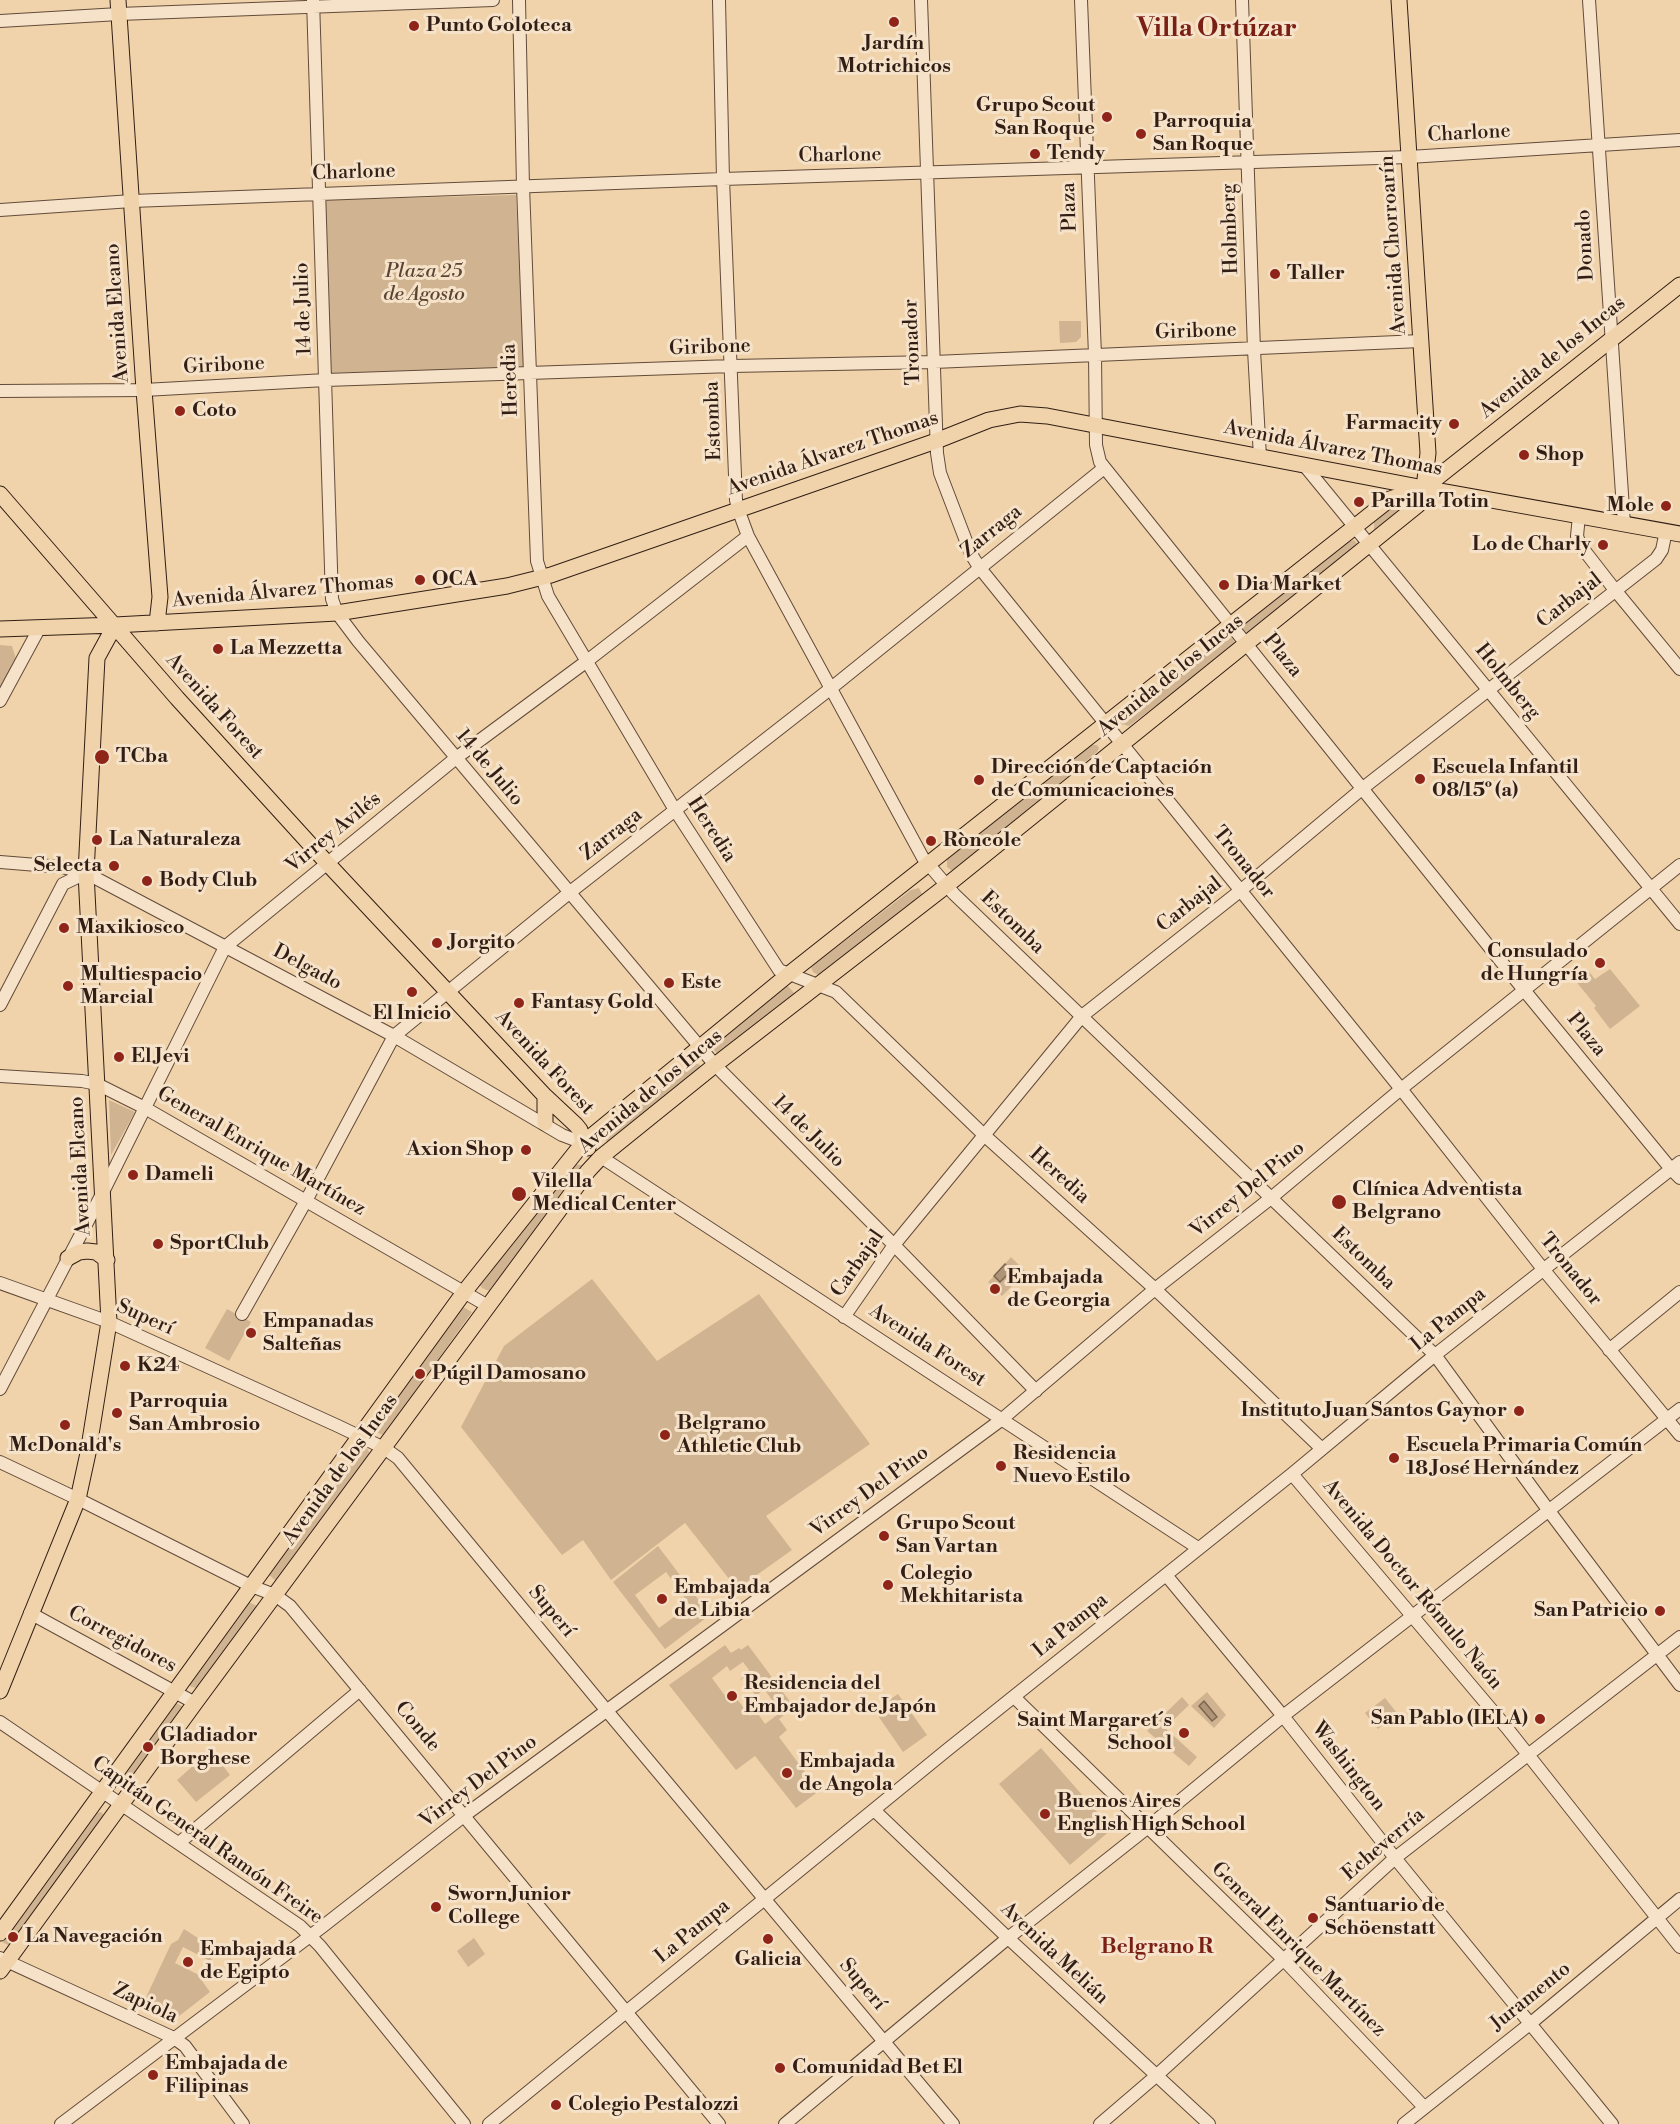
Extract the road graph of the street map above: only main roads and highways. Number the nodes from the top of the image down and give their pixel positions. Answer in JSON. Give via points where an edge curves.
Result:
{"nodes":[{"id":1,"x":1399,"y":0,"type":"edge"},
{"id":2,"x":119,"y":7,"type":"edge"},
{"id":3,"x":1680,"y":285,"type":"edge"},
{"id":4,"x":1424,"y":488,"type":"junction"},
{"id":5,"x":0,"y":494,"type":"edge"},
{"id":6,"x":1673,"y":533,"type":"edge"},
{"id":7,"x":157,"y":623,"type":"junction"},
{"id":8,"x":114,"y":626,"type":"junction"},
{"id":9,"x":0,"y":629,"type":"edge"},
{"id":10,"x":545,"y":1096,"type":"junction"},
{"id":11,"x":544,"y":1123,"type":"road end"},
{"id":12,"x":583,"y":1143,"type":"junction"},
{"id":13,"x":602,"y":1157,"type":"junction"},
{"id":14,"x":68,"y":1258,"type":"road end"},
{"id":15,"x":107,"y":1260,"type":"junction"},
{"id":16,"x":0,"y":1691,"type":"edge"},
{"id":17,"x":0,"y":1933,"type":"edge"},
{"id":18,"x":2,"y":1963,"type":"edge"}],
"edges":[{"from":1,"to":4,"type":"main road","name":"Avenida Chorroarín","via":[[1428,453]]},
{"from":2,"to":7,"type":"main road","name":"Avenida Elcano","via":[[160,597]]},
{"from":3,"to":4,"type":"main road","name":"Avenida de los Incas"},
{"from":4,"to":6,"type":"main road","name":"Avenida Álvarez Thomas"},
{"from":4,"to":7,"type":"main road","name":"Avenida Álvarez Thomas","via":[[1020,414],[989,420],[541,578],[337,613]]},
{"from":4,"to":12,"type":"main road","name":"Avenida de los Incas","via":[[1390,499],[789,974]]},
{"from":4,"to":13,"type":"main road","name":"Avenida de los Incas","via":[[1418,505],[1370,545]]},
{"from":5,"to":8,"type":"main road","name":"Avenida Forest"},
{"from":7,"to":8,"type":"main road","name":"Avenida Álvarez Thomas"},
{"from":8,"to":9,"type":"main road","name":"Avenida Álvarez Thomas"},
{"from":8,"to":10,"type":"main road","name":"Avenida Forest","via":[[328,864]]},
{"from":8,"to":15,"type":"main road","name":"Avenida Elcano","via":[[97,658],[86,873]]},
{"from":10,"to":11,"type":"main road"},
{"from":10,"to":12,"type":"main road","name":"Avenida Forest","via":[[576,1125]]},
{"from":12,"to":13,"type":"main road","name":"Avenida Forest"},
{"from":12,"to":17,"type":"main road","name":"Avenida de los Incas","via":[[465,1291]]},
{"from":13,"to":18,"type":"main road","name":"Avenida de los Incas"},
{"from":14,"to":15,"type":"main road","via":[[87,1251]]},
{"from":15,"to":16,"type":"main road","name":"Avenida Elcano","via":[[109,1322],[78,1499]]}]}
